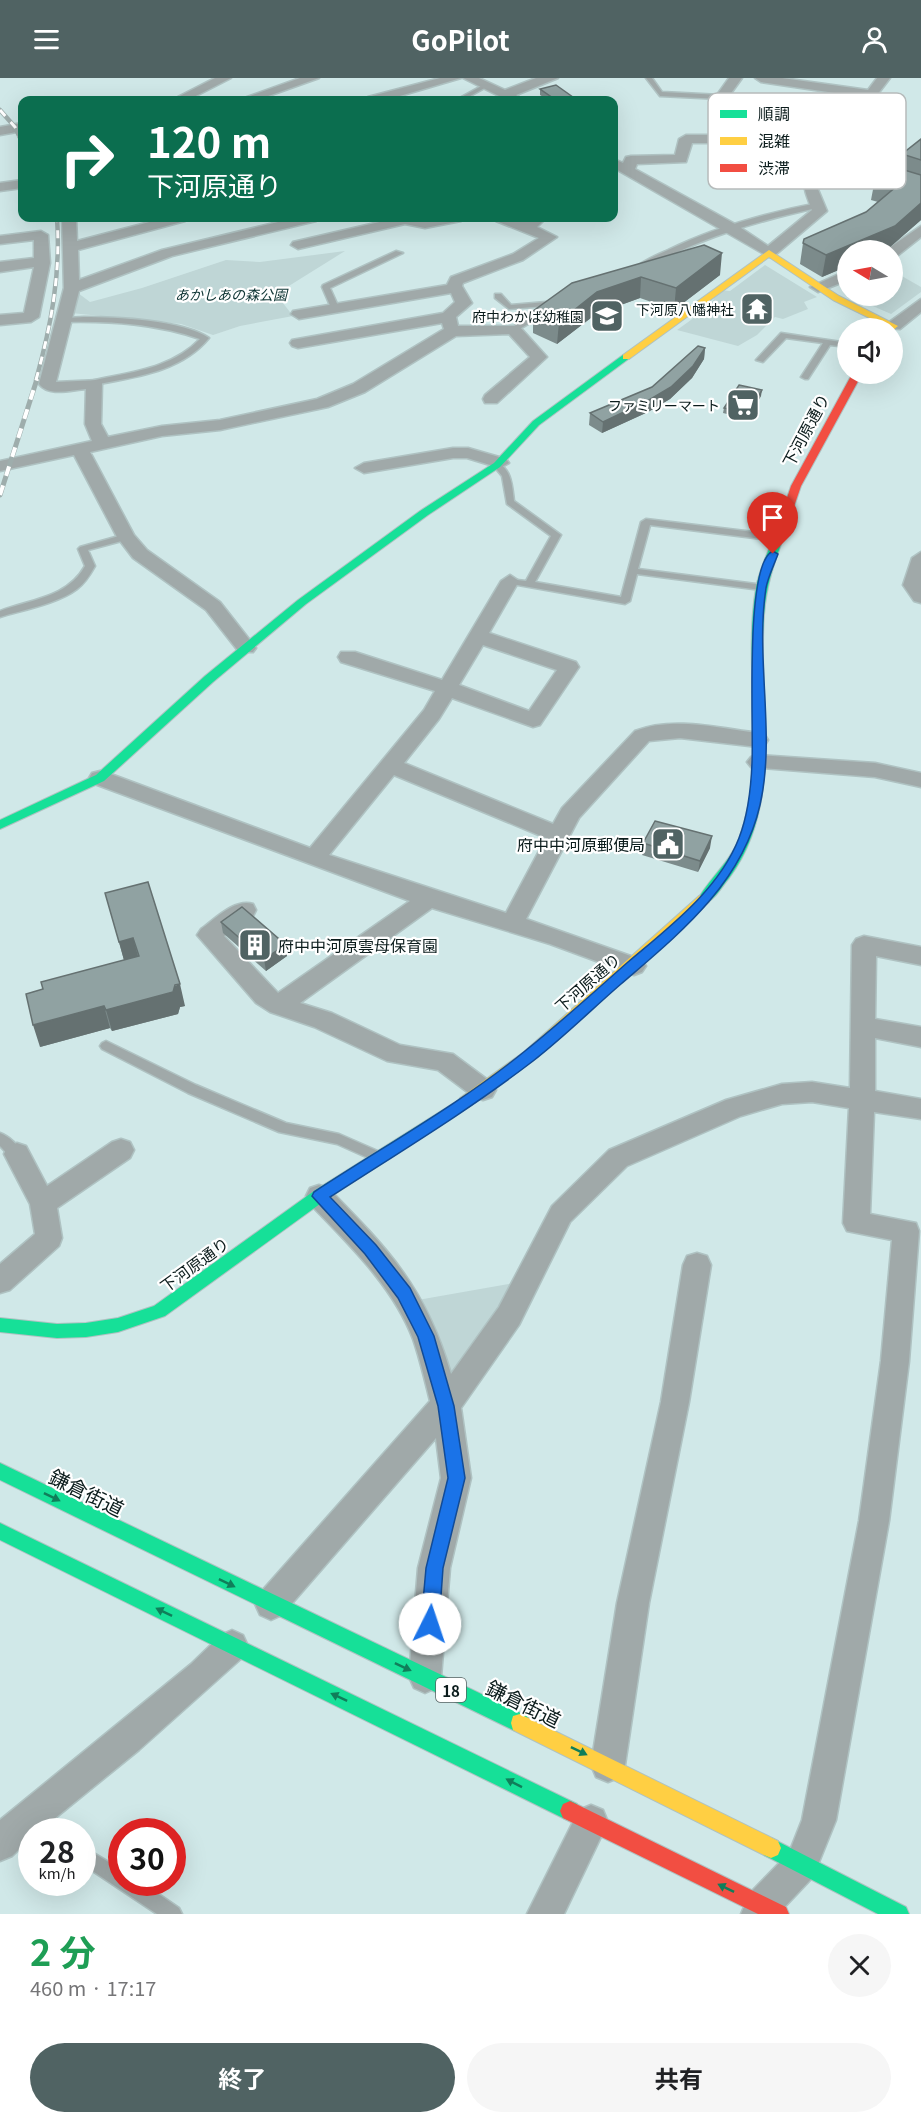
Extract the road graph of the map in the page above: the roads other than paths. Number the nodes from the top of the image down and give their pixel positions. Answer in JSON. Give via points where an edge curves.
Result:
{"nodes":[{"id":1,"x":225,"y":78,"type":"edge"},
{"id":2,"x":286,"y":78,"type":"edge"},
{"id":3,"x":455,"y":78,"type":"edge"},
{"id":4,"x":469,"y":78,"type":"edge"},
{"id":5,"x":552,"y":78,"type":"edge"},
{"id":6,"x":650,"y":78,"type":"edge"},
{"id":7,"x":736,"y":78,"type":"edge"},
{"id":8,"x":761,"y":78,"type":"edge"},
{"id":9,"x":884,"y":78,"type":"edge"},
{"id":10,"x":307,"y":80,"type":"edge"},
{"id":11,"x":487,"y":85,"type":"junction"},
{"id":12,"x":724,"y":93,"type":"edge"},
{"id":13,"x":861,"y":93,"type":"edge"},
{"id":14,"x":872,"y":93,"type":"edge"},
{"id":15,"x":187,"y":96,"type":"edge"},
{"id":16,"x":263,"y":96,"type":"edge"},
{"id":17,"x":388,"y":96,"type":"edge"},
{"id":18,"x":466,"y":96,"type":"edge"},
{"id":19,"x":509,"y":96,"type":"edge"},
{"id":20,"x":512,"y":96,"type":"edge"},
{"id":21,"x":708,"y":96,"type":"edge"},
{"id":22,"x":18,"y":128,"type":"edge"},
{"id":23,"x":0,"y":131,"type":"edge"},
{"id":24,"x":708,"y":139,"type":"edge"},
{"id":25,"x":618,"y":165,"type":"edge"},
{"id":26,"x":628,"y":171,"type":"junction"},
{"id":27,"x":18,"y":185,"type":"edge"},
{"id":28,"x":0,"y":187,"type":"edge"},
{"id":29,"x":811,"y":189,"type":"edge"},
{"id":30,"x":818,"y":205,"type":"junction"},
{"id":31,"x":69,"y":222,"type":"edge"},
{"id":32,"x":153,"y":222,"type":"edge"},
{"id":33,"x":295,"y":222,"type":"edge"},
{"id":34,"x":396,"y":222,"type":"edge"},
{"id":35,"x":415,"y":222,"type":"edge"},
{"id":36,"x":435,"y":222,"type":"edge"},
{"id":37,"x":532,"y":223,"type":"edge"},
{"id":38,"x":730,"y":227,"type":"junction"},
{"id":39,"x":921,"y":230,"type":"edge"},
{"id":40,"x":0,"y":240,"type":"edge"},
{"id":41,"x":903,"y":244,"type":"edge"},
{"id":42,"x":298,"y":245,"type":"dead end"},
{"id":43,"x":70,"y":248,"type":"junction"},
{"id":44,"x":399,"y":253,"type":"dead end"},
{"id":45,"x":769,"y":253,"type":"junction"},
{"id":46,"x":42,"y":261,"type":"junction"},
{"id":47,"x":0,"y":267,"type":"edge"},
{"id":48,"x":633,"y":271,"type":"edge"},
{"id":49,"x":837,"y":279,"type":"edge"},
{"id":50,"x":818,"y":287,"type":"junction"},
{"id":51,"x":72,"y":288,"type":"junction"},
{"id":52,"x":455,"y":288,"type":"junction"},
{"id":53,"x":498,"y":296,"type":"dead end"},
{"id":54,"x":361,"y":303,"type":"junction"},
{"id":55,"x":921,"y":304,"type":"edge"},
{"id":56,"x":335,"y":308,"type":"junction"},
{"id":57,"x":298,"y":314,"type":"dead end"},
{"id":58,"x":874,"y":318,"type":"edge"},
{"id":59,"x":903,"y":319,"type":"edge"},
{"id":60,"x":0,"y":320,"type":"edge"},
{"id":61,"x":66,"y":320,"type":"junction"},
{"id":62,"x":450,"y":324,"type":"junction"},
{"id":63,"x":513,"y":329,"type":"junction"},
{"id":64,"x":377,"y":330,"type":"junction"},
{"id":65,"x":828,"y":342,"type":"junction"},
{"id":66,"x":298,"y":343,"type":"dead end"},
{"id":67,"x":837,"y":343,"type":"edge"},
{"id":68,"x":760,"y":360,"type":"dead end"},
{"id":69,"x":805,"y":377,"type":"dead end"},
{"id":70,"x":94,"y":383,"type":"junction"},
{"id":71,"x":852,"y":384,"type":"edge"},
{"id":72,"x":514,"y":405,"type":"dead end"},
{"id":73,"x":103,"y":445,"type":"junction"},
{"id":74,"x":80,"y":450,"type":"junction"},
{"id":75,"x":498,"y":464,"type":"junction"},
{"id":76,"x":0,"y":466,"type":"edge"},
{"id":77,"x":376,"y":470,"type":"dead end"},
{"id":78,"x":126,"y":537,"type":"junction"},
{"id":79,"x":779,"y":538,"type":"junction"},
{"id":80,"x":921,"y":558,"type":"edge"},
{"id":81,"x":633,"y":571,"type":"junction"},
{"id":82,"x":520,"y":583,"type":"junction"},
{"id":83,"x":761,"y":587,"type":"junction"},
{"id":84,"x":921,"y":597,"type":"edge"},
{"id":85,"x":0,"y":614,"type":"edge"},
{"id":86,"x":477,"y":636,"type":"junction"},
{"id":87,"x":246,"y":648,"type":"junction"},
{"id":88,"x":348,"y":657,"type":"dead end"},
{"id":89,"x":446,"y":688,"type":"junction"},
{"id":90,"x":758,"y":751,"type":"junction"},
{"id":91,"x":390,"y":765,"type":"junction"},
{"id":92,"x":100,"y":778,"type":"junction"},
{"id":93,"x":921,"y":780,"type":"edge"},
{"id":94,"x":0,"y":825,"type":"edge"},
{"id":95,"x":557,"y":834,"type":"junction"},
{"id":96,"x":315,"y":857,"type":"junction"},
{"id":97,"x":429,"y":898,"type":"junction"},
{"id":98,"x":245,"y":910,"type":"edge"},
{"id":99,"x":512,"y":923,"type":"junction"},
{"id":100,"x":921,"y":956,"type":"edge"},
{"id":101,"x":634,"y":966,"type":"junction"},
{"id":102,"x":279,"y":1005,"type":"junction"},
{"id":103,"x":863,"y":1026,"type":"junction"},
{"id":104,"x":921,"y":1037,"type":"edge"},
{"id":105,"x":106,"y":1046,"type":"dead end"},
{"id":106,"x":483,"y":1090,"type":"junction"},
{"id":107,"x":862,"y":1098,"type":"junction"},
{"id":108,"x":921,"y":1109,"type":"edge"},
{"id":109,"x":9,"y":1146,"type":"edge"},
{"id":110,"x":121,"y":1150,"type":"dead end"},
{"id":111,"x":378,"y":1158,"type":"junction"},
{"id":112,"x":319,"y":1196,"type":"junction"},
{"id":113,"x":43,"y":1203,"type":"junction"},
{"id":114,"x":914,"y":1232,"type":"edge"},
{"id":115,"x":697,"y":1265,"type":"dead end"},
{"id":116,"x":0,"y":1281,"type":"edge"},
{"id":117,"x":0,"y":1324,"type":"edge"},
{"id":118,"x":446,"y":1406,"type":"junction"},
{"id":119,"x":0,"y":1471,"type":"edge"},
{"id":120,"x":0,"y":1531,"type":"edge"},
{"id":121,"x":271,"y":1604,"type":"junction"},
{"id":122,"x":232,"y":1646,"type":"junction"},
{"id":123,"x":425,"y":1677,"type":"junction"},
{"id":124,"x":608,"y":1765,"type":"junction"},
{"id":125,"x":44,"y":1818,"type":"edge"},
{"id":126,"x":591,"y":1822,"type":"junction"},
{"id":127,"x":18,"y":1835,"type":"edge"},
{"id":128,"x":0,"y":1844,"type":"edge"},
{"id":129,"x":801,"y":1865,"type":"junction"},
{"id":130,"x":146,"y":1896,"type":"edge"},
{"id":131,"x":767,"y":1911,"type":"edge"},
{"id":132,"x":892,"y":1913,"type":"edge"},
{"id":133,"x":173,"y":1914,"type":"edge"},
{"id":134,"x":544,"y":1914,"type":"edge"}],
"edges":[{"from":1,"to":15,"type":"street"},
{"from":2,"to":10,"type":"street"},
{"from":3,"to":17,"type":"street"},
{"from":4,"to":11,"type":"street"},
{"from":5,"to":20,"type":"street","via":[[531,82]]},
{"from":6,"to":21,"type":"lane","via":[[660,94]]},
{"from":7,"to":12,"type":"street"},
{"from":8,"to":13,"type":"street"},
{"from":9,"to":14,"type":"street"},
{"from":10,"to":16,"type":"street"},
{"from":11,"to":18,"type":"lane"},
{"from":11,"to":19,"type":"street"},
{"from":22,"to":23,"type":"street"},
{"from":24,"to":26,"type":"street","via":[[686,139],[681,159],[632,160]]},
{"from":25,"to":26,"type":"street"},
{"from":26,"to":38,"type":"street"},
{"from":27,"to":28,"type":"street"},
{"from":29,"to":30,"type":"street"},
{"from":30,"to":38,"type":"lane"},
{"from":30,"to":45,"type":"street","via":[[818,215]]},
{"from":31,"to":43,"type":"street"},
{"from":32,"to":43,"type":"street"},
{"from":33,"to":51,"type":"street","via":[[167,253]]},
{"from":34,"to":42,"type":"street"},
{"from":35,"to":36,"type":"street"},
{"from":37,"to":52,"type":"street","via":[[549,237],[518,257],[456,280]]},
{"from":38,"to":45,"type":"street"},
{"from":38,"to":48,"type":"lane","via":[[707,234]]},
{"from":39,"to":41,"type":"street"},
{"from":40,"to":46,"type":"street","via":[[41,235]]},
{"from":43,"to":51,"type":"street"},
{"from":44,"to":56,"type":"lane","via":[[326,287]]},
{"from":45,"to":50,"type":"street"},
{"from":45,"to":75,"type":"street","via":[[536,423]]},
{"from":46,"to":47,"type":"street"},
{"from":46,"to":60,"type":"street","via":[[32,316]]},
{"from":49,"to":50,"type":"street"},
{"from":50,"to":58,"type":"street"},
{"from":51,"to":61,"type":"street"},
{"from":52,"to":54,"type":"street"},
{"from":52,"to":62,"type":"street","via":[[464,303],[454,309]]},
{"from":53,"to":63,"type":"lane","via":[[509,307],[566,301]]},
{"from":54,"to":56,"type":"street"},
{"from":54,"to":64,"type":"street"},
{"from":55,"to":59,"type":"street"},
{"from":56,"to":57,"type":"street"},
{"from":61,"to":70,"type":"street","via":[[47,384],[50,387]]},
{"from":61,"to":70,"type":"lane","via":[[174,326],[205,338],[196,350],[174,364]]},
{"from":62,"to":63,"type":"street"},
{"from":62,"to":64,"type":"street"},
{"from":62,"to":73,"type":"street","via":[[359,388],[322,403]]},
{"from":63,"to":72,"type":"street","via":[[539,357],[486,398]]},
{"from":64,"to":66,"type":"street"},
{"from":65,"to":67,"type":"lane"},
{"from":65,"to":68,"type":"lane","via":[[784,335]]},
{"from":65,"to":69,"type":"lane"},
{"from":70,"to":73,"type":"street","via":[[93,424]]},
{"from":71,"to":79,"type":"street","name":"下河原通り","via":[[796,486]]},
{"from":73,"to":74,"type":"street"},
{"from":74,"to":76,"type":"street"},
{"from":74,"to":78,"type":"street"},
{"from":75,"to":77,"type":"street","via":[[468,453],[453,453]]},
{"from":75,"to":82,"type":"lane","via":[[506,475],[510,502],[556,535]]},
{"from":75,"to":87,"type":"street","via":[[302,602]]},
{"from":78,"to":85,"type":"lane","via":[[83,549],[90,566],[74,589]]},
{"from":78,"to":87,"type":"street","via":[[140,554],[213,606]]},
{"from":79,"to":81,"type":"lane","via":[[646,522]]},
{"from":79,"to":83,"type":"street","name":"下河原通り"},
{"from":80,"to":84,"type":"street","via":[[912,585]]},
{"from":81,"to":82,"type":"lane","via":[[625,601]]},
{"from":81,"to":83,"type":"lane"},
{"from":82,"to":86,"type":"street"},
{"from":83,"to":90,"type":"street","name":"下河原通り"},
{"from":86,"to":89,"type":"street"},
{"from":86,"to":89,"type":"street","via":[[569,667],[533,720]]},
{"from":87,"to":92,"type":"street"},
{"from":88,"to":89,"type":"street"},
{"from":89,"to":91,"type":"street","via":[[432,714]]},
{"from":90,"to":93,"type":"street"},
{"from":90,"to":95,"type":"street","via":[[669,731],[647,732],[582,798]]},
{"from":90,"to":101,"type":"street","name":"下河原通り","via":[[754,803],[745,839],[728,870],[699,905]]},
{"from":91,"to":95,"type":"street"},
{"from":91,"to":96,"type":"street"},
{"from":92,"to":94,"type":"street"},
{"from":92,"to":96,"type":"street"},
{"from":95,"to":99,"type":"street"},
{"from":96,"to":97,"type":"street"},
{"from":97,"to":99,"type":"street"},
{"from":97,"to":102,"type":"street"},
{"from":98,"to":102,"type":"street","via":[[209,935],[264,996]]},
{"from":99,"to":101,"type":"street"},
{"from":100,"to":103,"type":"street","via":[[864,945]]},
{"from":101,"to":106,"type":"street","name":"下河原通り"},
{"from":102,"to":106,"type":"street","via":[[323,1020],[396,1054],[444,1061]]},
{"from":103,"to":104,"type":"street"},
{"from":103,"to":107,"type":"street"},
{"from":105,"to":111,"type":"lane","via":[[192,1089],[284,1128],[339,1139]]},
{"from":106,"to":111,"type":"street","name":"下河原通り"},
{"from":107,"to":108,"type":"street"},
{"from":107,"to":114,"type":"street","via":[[856,1223]]},
{"from":107,"to":118,"type":"street","via":[[812,1092],[782,1094],[735,1107],[618,1158],[561,1214],[509,1316]]},
{"from":109,"to":113,"type":"street"},
{"from":110,"to":113,"type":"street"},
{"from":111,"to":112,"type":"street","name":"下河原通り"},
{"from":112,"to":117,"type":"street","name":"下河原通り","via":[[159,1311],[138,1320],[86,1330]]},
{"from":112,"to":118,"type":"street","via":[[370,1249],[404,1293],[426,1336]]},
{"from":113,"to":116,"type":"street","via":[[49,1238]]},
{"from":114,"to":129,"type":"street","via":[[874,1521],[819,1820]]},
{"from":115,"to":124,"type":"street","via":[[675,1402],[633,1603]]},
{"from":118,"to":121,"type":"street"},
{"from":118,"to":123,"type":"street","via":[[456,1478],[435,1568]]},
{"from":119,"to":121,"type":"street","name":"鎌倉街道","number":"18","one_way":true},
{"from":122,"to":120,"type":"street","one_way":true},
{"from":121,"to":123,"type":"street","name":"鎌倉街道","number":"18","one_way":true},
{"from":122,"to":125,"type":"street","via":[[127,1738]]},
{"from":126,"to":122,"type":"street","one_way":true},
{"from":123,"to":124,"type":"street","name":"鎌倉街道","number":"18","one_way":true},
{"from":124,"to":129,"type":"street","name":"鎌倉街道","number":"18"},
{"from":131,"to":126,"type":"street","one_way":true},
{"from":126,"to":134,"type":"street"},
{"from":127,"to":128,"type":"street"},
{"from":129,"to":131,"type":"street"},
{"from":129,"to":132,"type":"street","name":"鎌倉街道","number":"18"},
{"from":130,"to":133,"type":"lane"}]}
